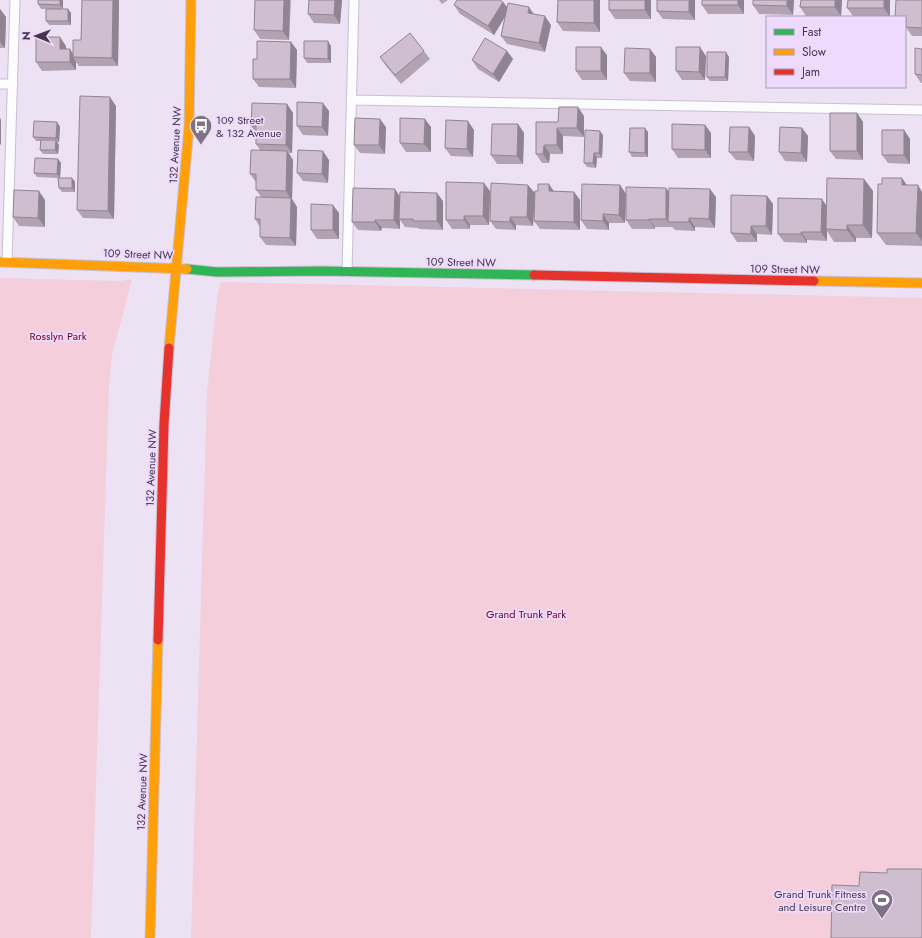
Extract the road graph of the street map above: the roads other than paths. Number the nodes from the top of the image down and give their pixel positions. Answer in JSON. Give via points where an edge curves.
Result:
{"nodes":[{"id":1,"x":15,"y":0,"type":"edge"},
{"id":2,"x":191,"y":0,"type":"edge"},
{"id":3,"x":354,"y":0,"type":"edge"},
{"id":4,"x":0,"y":84,"type":"edge"},
{"id":5,"x":13,"y":84,"type":"junction"},
{"id":6,"x":352,"y":100,"type":"junction"},
{"id":7,"x":922,"y":110,"type":"edge"},
{"id":8,"x":4,"y":262,"type":"edge"},
{"id":9,"x":176,"y":268,"type":"junction"},
{"id":10,"x":347,"y":272,"type":"junction"},
{"id":11,"x":922,"y":283,"type":"edge"},
{"id":12,"x":150,"y":938,"type":"edge"}],
"edges":[{"from":1,"to":5,"type":"lane"},
{"from":2,"to":9,"type":"street","name":"132 Avenue NW","via":[[189,127]]},
{"from":3,"to":6,"type":"lane"},
{"from":4,"to":5,"type":"lane"},
{"from":5,"to":8,"type":"lane"},
{"from":6,"to":7,"type":"lane"},
{"from":6,"to":10,"type":"lane"},
{"from":8,"to":9,"type":"street","name":"109 Street NW"},
{"from":9,"to":10,"type":"street","name":"109 Street NW","via":[[217,272]]},
{"from":9,"to":12,"type":"street","name":"132 Avenue NW","via":[[164,424]]},
{"from":10,"to":11,"type":"street","name":"109 Street NW"}]}
